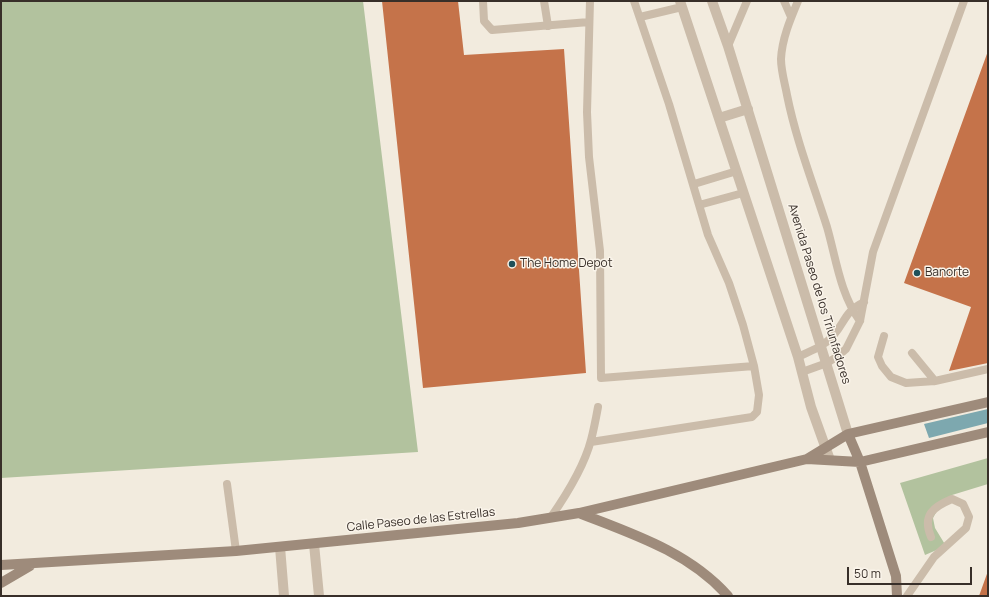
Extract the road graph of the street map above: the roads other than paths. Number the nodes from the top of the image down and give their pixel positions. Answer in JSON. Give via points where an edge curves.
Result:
{"nodes":[{"id":1,"x":482,"y":1,"type":"edge"},
{"id":2,"x":544,"y":1,"type":"edge"},
{"id":3,"x":590,"y":1,"type":"edge"},
{"id":4,"x":634,"y":1,"type":"edge"},
{"id":5,"x":712,"y":1,"type":"edge"},
{"id":6,"x":747,"y":1,"type":"edge"},
{"id":7,"x":784,"y":1,"type":"edge"},
{"id":8,"x":798,"y":1,"type":"edge"},
{"id":9,"x":964,"y":1,"type":"edge"},
{"id":10,"x":681,"y":4,"type":"edge"},
{"id":11,"x":640,"y":17,"type":"junction"},
{"id":12,"x":791,"y":18,"type":"junction"},
{"id":13,"x":589,"y":22,"type":"junction"},
{"id":14,"x":548,"y":26,"type":"junction"},
{"id":15,"x":728,"y":46,"type":"junction"},
{"id":16,"x":748,"y":110,"type":"junction"},
{"id":17,"x":719,"y":118,"type":"junction"},
{"id":18,"x":737,"y":171,"type":"junction"},
{"id":19,"x":694,"y":184,"type":"junction"},
{"id":20,"x":743,"y":193,"type":"junction"},
{"id":21,"x":699,"y":205,"type":"junction"},
{"id":22,"x":864,"y":302,"type":"junction"},
{"id":23,"x":851,"y":308,"type":"junction"},
{"id":24,"x":860,"y":321,"type":"junction"},
{"id":25,"x":884,"y":336,"type":"dead end"},
{"id":26,"x":821,"y":346,"type":"junction"},
{"id":27,"x":912,"y":353,"type":"dead end"},
{"id":28,"x":798,"y":357,"type":"junction"},
{"id":29,"x":827,"y":363,"type":"junction"},
{"id":30,"x":754,"y":366,"type":"junction"},
{"id":31,"x":988,"y":369,"type":"edge"},
{"id":32,"x":802,"y":372,"type":"junction"},
{"id":33,"x":935,"y":381,"type":"junction"},
{"id":34,"x":988,"y":402,"type":"edge"},
{"id":35,"x":598,"y":407,"type":"dead end"},
{"id":36,"x":988,"y":432,"type":"edge"},
{"id":37,"x":848,"y":434,"type":"junction"},
{"id":38,"x":591,"y":442,"type":"junction"},
{"id":39,"x":826,"y":448,"type":"junction"},
{"id":40,"x":807,"y":459,"type":"junction"},
{"id":41,"x":830,"y":460,"type":"junction"},
{"id":42,"x":860,"y":462,"type":"junction"},
{"id":43,"x":227,"y":484,"type":"dead end"},
{"id":44,"x":579,"y":513,"type":"junction"},
{"id":45,"x":552,"y":517,"type":"junction"},
{"id":46,"x":931,"y":537,"type":"dead end"},
{"id":47,"x":314,"y":544,"type":"junction"},
{"id":48,"x":280,"y":547,"type":"junction"},
{"id":49,"x":236,"y":551,"type":"junction"},
{"id":50,"x":32,"y":564,"type":"junction"},
{"id":51,"x":1,"y":565,"type":"edge"},
{"id":52,"x":896,"y":576,"type":"junction"},
{"id":53,"x":1,"y":583,"type":"edge"},
{"id":54,"x":284,"y":596,"type":"edge"},
{"id":55,"x":319,"y":596,"type":"edge"},
{"id":56,"x":728,"y":596,"type":"edge"},
{"id":57,"x":896,"y":596,"type":"edge"},
{"id":58,"x":903,"y":596,"type":"edge"},
{"id":59,"x":907,"y":596,"type":"edge"}],
"edges":[{"from":1,"to":14,"type":"lane","via":[[484,21],[492,30]]},
{"from":2,"to":14,"type":"lane"},
{"from":3,"to":13,"type":"lane"},
{"from":4,"to":11,"type":"lane"},
{"from":5,"to":15,"type":"street","name":"Avenida Paseo de los Triunfadores"},
{"from":6,"to":15,"type":"lane"},
{"from":7,"to":12,"type":"lane"},
{"from":8,"to":12,"type":"lane"},
{"from":9,"to":22,"type":"lane","via":[[873,252]]},
{"from":10,"to":11,"type":"lane"},
{"from":10,"to":17,"type":"street"},
{"from":11,"to":19,"type":"lane"},
{"from":12,"to":23,"type":"lane","via":[[781,60],[791,114]]},
{"from":13,"to":14,"type":"lane"},
{"from":13,"to":30,"type":"lane","via":[[587,112],[589,157],[600,251],[601,378]]},
{"from":15,"to":16,"type":"street","name":"Avenida Paseo de los Triunfadores"},
{"from":16,"to":17,"type":"street"},
{"from":16,"to":26,"type":"street","name":"Avenida Paseo de los Triunfadores"},
{"from":17,"to":18,"type":"street"},
{"from":18,"to":19,"type":"lane"},
{"from":18,"to":20,"type":"street"},
{"from":19,"to":21,"type":"lane"},
{"from":20,"to":21,"type":"lane"},
{"from":20,"to":28,"type":"street"},
{"from":21,"to":30,"type":"lane","via":[[708,235],[729,283]]},
{"from":22,"to":23,"type":"lane"},
{"from":22,"to":24,"type":"lane"},
{"from":23,"to":24,"type":"lane"},
{"from":23,"to":26,"type":"lane","via":[[832,337]]},
{"from":24,"to":29,"type":"lane","via":[[846,349]]},
{"from":25,"to":33,"type":"lane","via":[[878,357],[891,377],[906,383]]},
{"from":26,"to":28,"type":"lane"},
{"from":26,"to":29,"type":"street","name":"Avenida Paseo de los Triunfadores"},
{"from":27,"to":33,"type":"lane"},
{"from":28,"to":32,"type":"street"},
{"from":29,"to":32,"type":"lane"},
{"from":29,"to":37,"type":"street","name":"Avenida Paseo de los Triunfadores"},
{"from":30,"to":38,"type":"lane","via":[[759,395],[758,407],[752,417]]},
{"from":31,"to":33,"type":"lane"},
{"from":32,"to":39,"type":"street"},
{"from":34,"to":37,"type":"street","name":"Calle Paseo de las Estrellas"},
{"from":35,"to":38,"type":"lane"},
{"from":36,"to":42,"type":"street","name":"Calle Paseo de las Estrellas"},
{"from":37,"to":39,"type":"street","name":"Calle Paseo de las Estrellas"},
{"from":37,"to":42,"type":"street","name":"Avenida Paseo de los Triunfadores"},
{"from":38,"to":45,"type":"lane","via":[[568,493]]},
{"from":39,"to":40,"type":"street","name":"Calle Paseo de las Estrellas"},
{"from":39,"to":41,"type":"street"},
{"from":40,"to":41,"type":"street","name":"Calle Paseo de las Estrellas"},
{"from":40,"to":44,"type":"street","name":"Calle Paseo de las Estrellas"},
{"from":41,"to":42,"type":"street","name":"Calle Paseo de las Estrellas"},
{"from":42,"to":52,"type":"street","name":"Avenida Paseo de los Triunfadores"},
{"from":43,"to":49,"type":"lane"},
{"from":44,"to":45,"type":"street","name":"Calle Paseo de las Estrellas"},
{"from":44,"to":56,"type":"street","via":[[681,556],[714,580]]},
{"from":45,"to":47,"type":"street","name":"Calle Paseo de las Estrellas","via":[[510,524]]},
{"from":46,"to":59,"type":"lane","via":[[926,527],[936,505],[952,499],[964,504],[969,517],[966,528],[934,557]]},
{"from":47,"to":48,"type":"street","name":"Calle Paseo de las Estrellas"},
{"from":47,"to":55,"type":"street"},
{"from":48,"to":49,"type":"street","name":"Calle Paseo de las Estrellas"},
{"from":48,"to":54,"type":"street"},
{"from":49,"to":50,"type":"street","name":"Calle Paseo de las Estrellas"},
{"from":50,"to":51,"type":"street","name":"Calle Paseo de las Estrellas"},
{"from":50,"to":53,"type":"street","name":"Calle Paseo de las Estrellas"},
{"from":52,"to":57,"type":"street","name":"Avenida Paseo de los Triunfadores"},
{"from":52,"to":58,"type":"street"}]}
